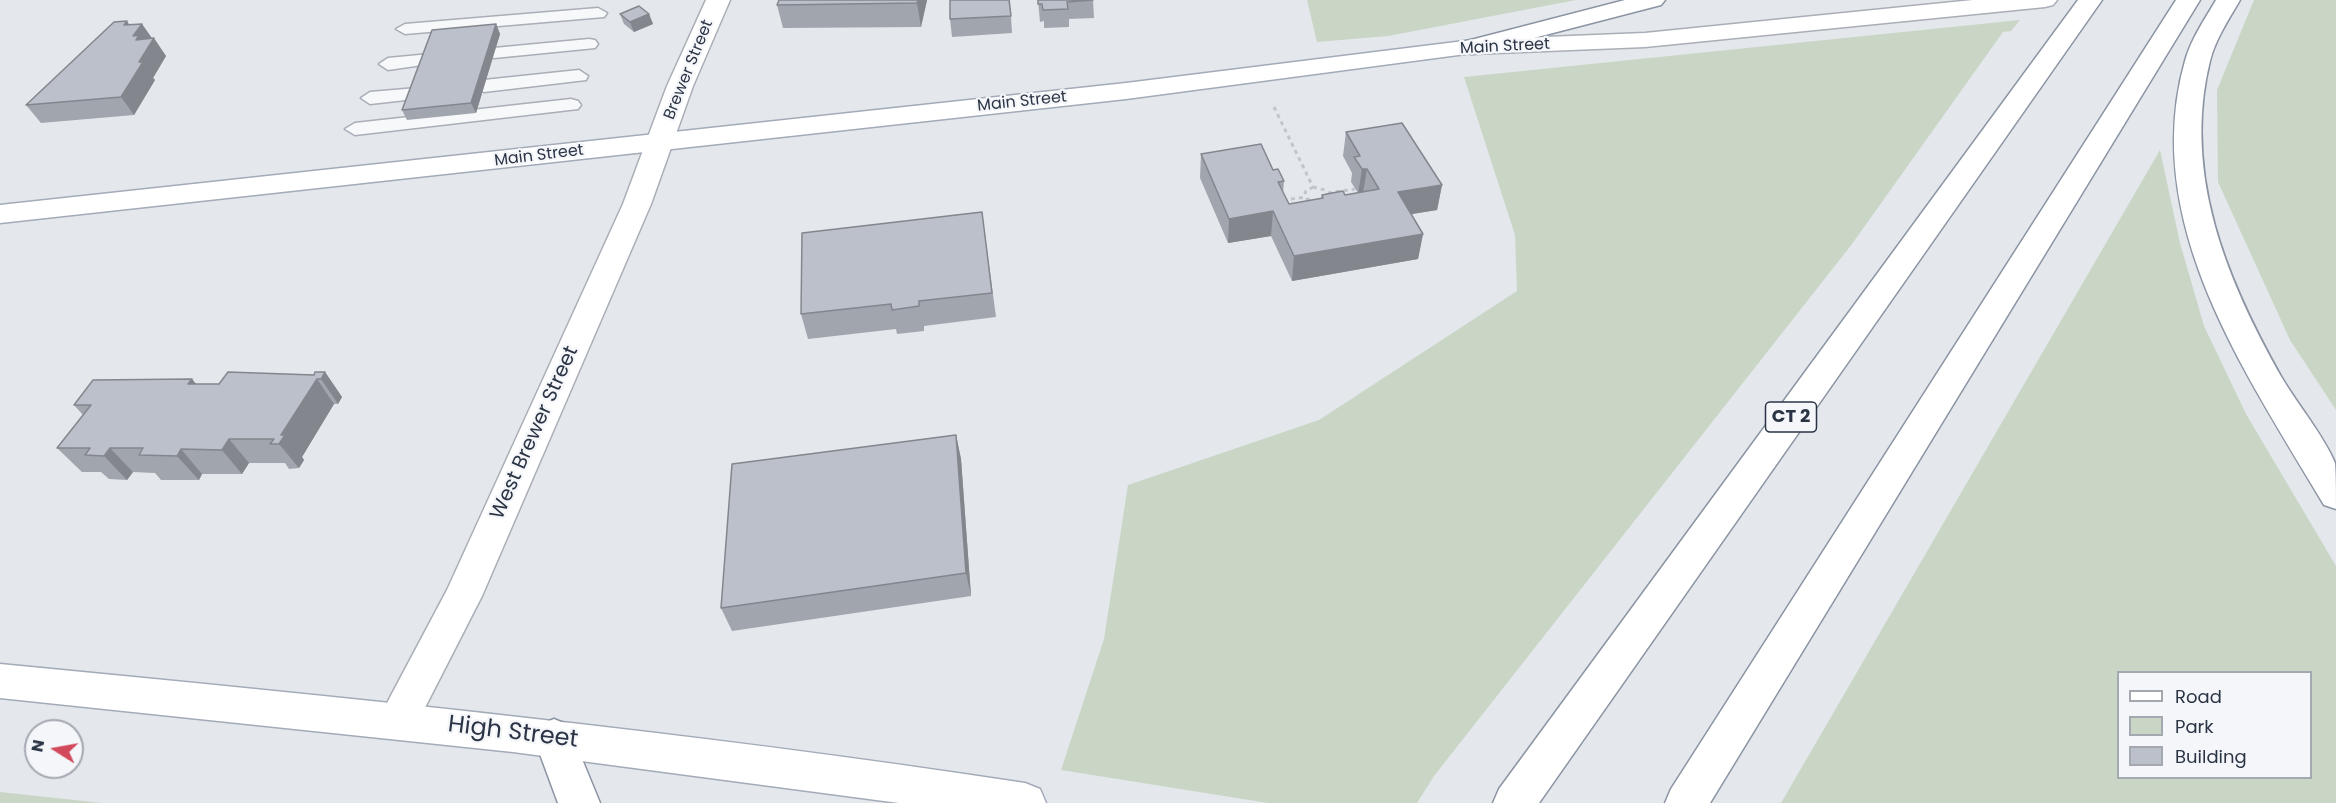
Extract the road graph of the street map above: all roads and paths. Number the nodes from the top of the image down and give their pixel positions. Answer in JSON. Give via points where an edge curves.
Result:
{"nodes":[{"id":1,"x":718,"y":0,"type":"edge"},
{"id":2,"x":1653,"y":0,"type":"edge"},
{"id":3,"x":2045,"y":0,"type":"edge"},
{"id":4,"x":2090,"y":0,"type":"edge"},
{"id":5,"x":2224,"y":7,"type":"edge"},
{"id":6,"x":2182,"y":10,"type":"edge"},
{"id":7,"x":598,"y":13,"type":"dead end"},
{"id":8,"x":405,"y":29,"type":"dead end"},
{"id":9,"x":589,"y":44,"type":"dead end"},
{"id":10,"x":1472,"y":47,"type":"junction"},
{"id":11,"x":494,"y":53,"type":"dead end"},
{"id":12,"x":430,"y":59,"type":"edge"},
{"id":13,"x":388,"y":64,"type":"dead end"},
{"id":14,"x":579,"y":76,"type":"dead end"},
{"id":15,"x":484,"y":86,"type":"dead end"},
{"id":16,"x":417,"y":94,"type":"edge"},
{"id":17,"x":370,"y":98,"type":"dead end"},
{"id":18,"x":571,"y":105,"type":"dead end"},
{"id":19,"x":1273,"y":105,"type":"dead end"},
{"id":20,"x":355,"y":129,"type":"dead end"},
{"id":21,"x":661,"y":141,"type":"junction"},
{"id":22,"x":1313,"y":187,"type":"junction"},
{"id":23,"x":1355,"y":189,"type":"edge"},
{"id":24,"x":1328,"y":193,"type":"junction"},
{"id":25,"x":1305,"y":196,"type":"junction"},
{"id":26,"x":1279,"y":200,"type":"edge"},
{"id":27,"x":1321,"y":202,"type":"junction"},
{"id":28,"x":1325,"y":210,"type":"edge"},
{"id":29,"x":0,"y":214,"type":"edge"},
{"id":30,"x":2336,"y":495,"type":"edge"},
{"id":31,"x":0,"y":681,"type":"edge"},
{"id":32,"x":398,"y":720,"type":"junction"},
{"id":33,"x":554,"y":738,"type":"junction"},
{"id":34,"x":579,"y":803,"type":"edge"},
{"id":35,"x":1024,"y":803,"type":"edge"},
{"id":36,"x":1514,"y":803,"type":"edge"},
{"id":37,"x":1686,"y":803,"type":"edge"}],
"edges":[{"from":1,"to":21,"type":"main road","name":"Brewer Street","via":[[686,70]]},
{"from":2,"to":10,"type":"main road"},
{"from":3,"to":10,"type":"main road","name":"Main Street","via":[[1645,40]]},
{"from":4,"to":36,"type":"main road","number":"CT 2"},
{"from":5,"to":30,"type":"main road","via":[[2198,59],[2188,104],[2189,160],[2200,229],[2215,280],[2231,315]]},
{"from":6,"to":37,"type":"main road"},
{"from":7,"to":8,"type":"lane"},
{"from":9,"to":11,"type":"lane"},
{"from":10,"to":21,"type":"main road","name":"Main Street","via":[[1126,91]]},
{"from":12,"to":13,"type":"lane"},
{"from":14,"to":15,"type":"lane"},
{"from":16,"to":17,"type":"lane"},
{"from":18,"to":20,"type":"lane"},
{"from":19,"to":22,"type":"path"},
{"from":21,"to":29,"type":"main road","name":"Main Street"},
{"from":21,"to":32,"type":"main road","name":"West Brewer Street","via":[[637,204],[463,596]]},
{"from":22,"to":24,"type":"path"},
{"from":22,"to":25,"type":"path"},
{"from":23,"to":24,"type":"path"},
{"from":24,"to":27,"type":"path"},
{"from":25,"to":26,"type":"path"},
{"from":25,"to":27,"type":"path"},
{"from":27,"to":28,"type":"path"},
{"from":31,"to":32,"type":"main road","name":"High Street"},
{"from":32,"to":33,"type":"main road","name":"High Street"},
{"from":33,"to":34,"type":"main road"},
{"from":33,"to":35,"type":"main road","name":"High Street","via":[[866,778]]}]}
